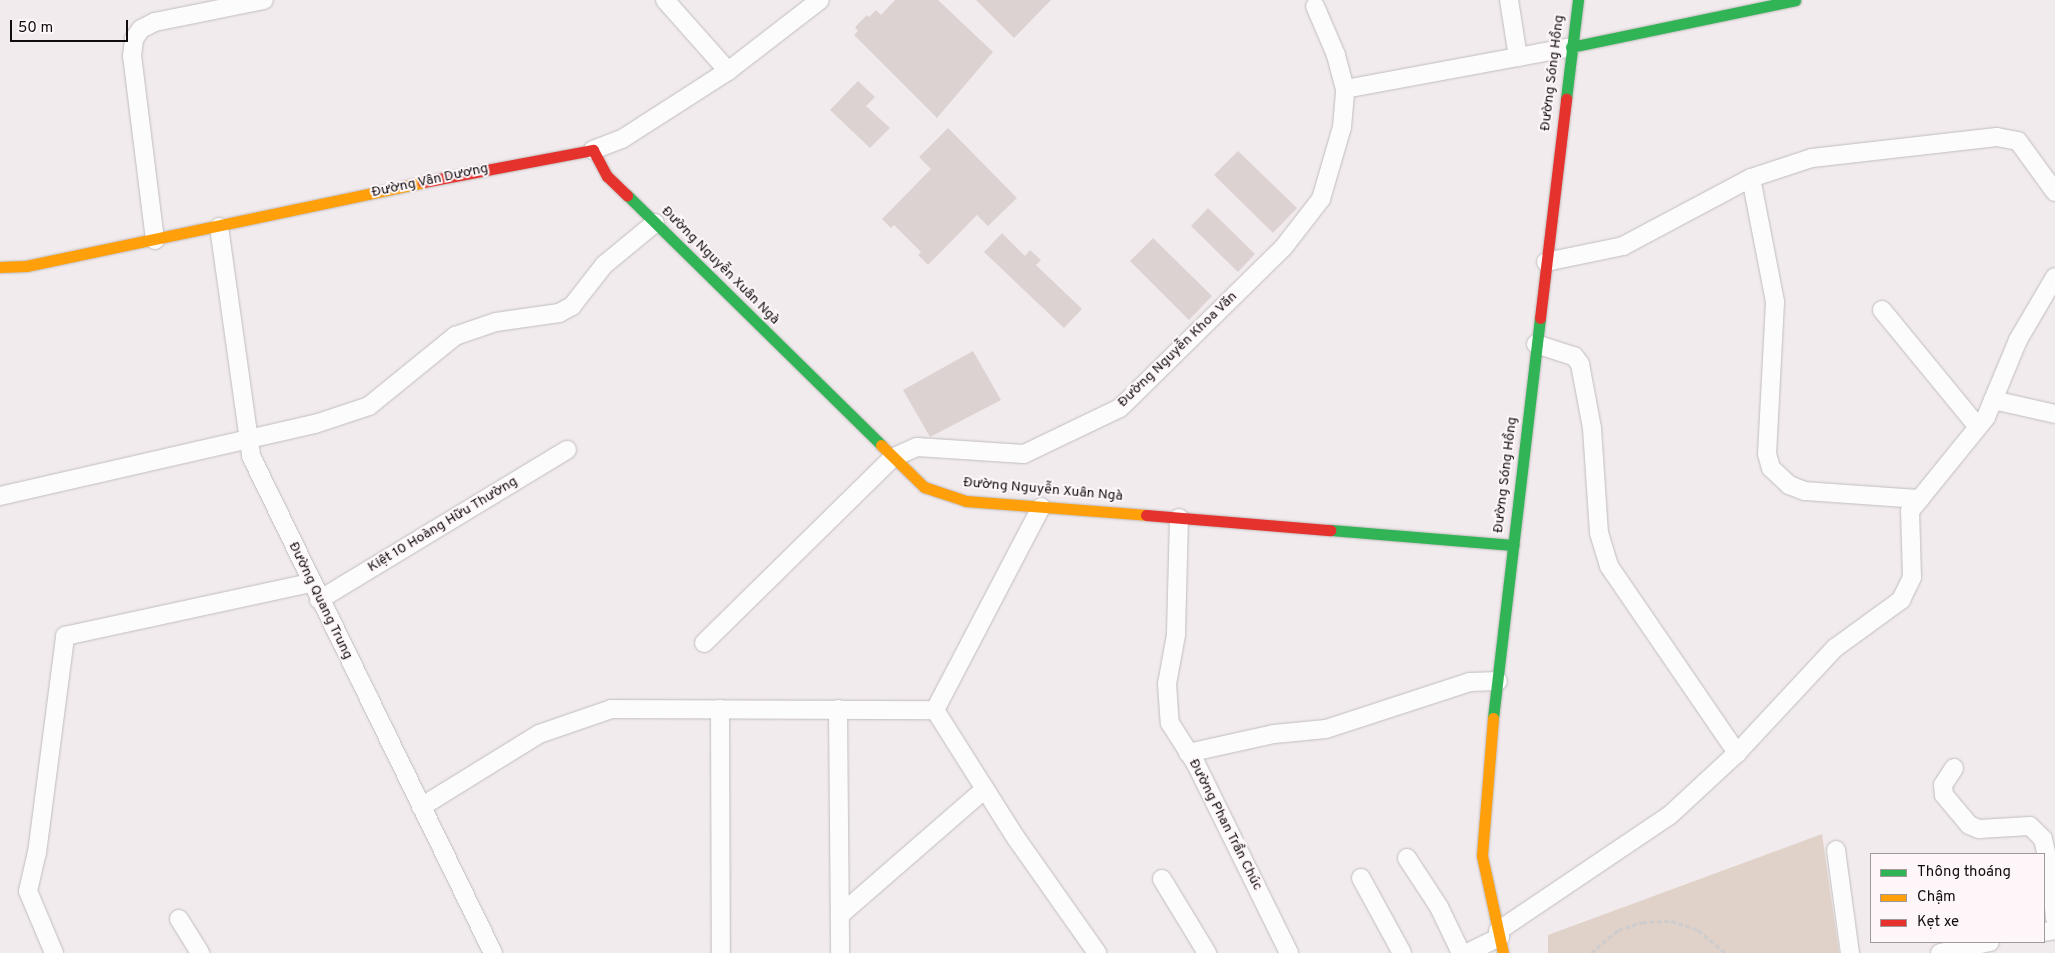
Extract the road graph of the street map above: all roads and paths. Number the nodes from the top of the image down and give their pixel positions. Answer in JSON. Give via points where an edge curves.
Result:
{"nodes":[{"id":1,"x":264,"y":0,"type":"edge"},
{"id":2,"x":665,"y":0,"type":"edge"},
{"id":3,"x":820,"y":0,"type":"edge"},
{"id":4,"x":1509,"y":0,"type":"edge"},
{"id":5,"x":1578,"y":0,"type":"edge"},
{"id":6,"x":1795,"y":0,"type":"edge"},
{"id":7,"x":1315,"y":6,"type":"dead end"},
{"id":8,"x":1571,"y":47,"type":"junction"},
{"id":9,"x":1518,"y":57,"type":"junction"},
{"id":10,"x":728,"y":71,"type":"junction"},
{"id":11,"x":1345,"y":89,"type":"junction"},
{"id":12,"x":593,"y":150,"type":"junction"},
{"id":13,"x":1751,"y":178,"type":"junction"},
{"id":14,"x":2055,"y":192,"type":"edge"},
{"id":15,"x":656,"y":223,"type":"junction"},
{"id":16,"x":219,"y":227,"type":"junction"},
{"id":17,"x":155,"y":240,"type":"junction"},
{"id":18,"x":1546,"y":262,"type":"junction"},
{"id":19,"x":0,"y":267,"type":"edge"},
{"id":20,"x":2055,"y":277,"type":"edge"},
{"id":21,"x":1882,"y":310,"type":"dead end"},
{"id":22,"x":1536,"y":344,"type":"junction"},
{"id":23,"x":1993,"y":400,"type":"junction"},
{"id":24,"x":2055,"y":414,"type":"edge"},
{"id":25,"x":1978,"y":427,"type":"junction"},
{"id":26,"x":250,"y":437,"type":"junction"},
{"id":27,"x":567,"y":450,"type":"dead end"},
{"id":28,"x":892,"y":458,"type":"junction"},
{"id":29,"x":0,"y":496,"type":"edge"},
{"id":30,"x":1920,"y":499,"type":"junction"},
{"id":31,"x":1041,"y":507,"type":"junction"},
{"id":32,"x":1179,"y":518,"type":"junction"},
{"id":33,"x":1513,"y":545,"type":"junction"},
{"id":34,"x":311,"y":583,"type":"junction"},
{"id":35,"x":319,"y":600,"type":"junction"},
{"id":36,"x":704,"y":643,"type":"dead end"},
{"id":37,"x":1498,"y":681,"type":"junction"},
{"id":38,"x":720,"y":709,"type":"junction"},
{"id":39,"x":838,"y":710,"type":"junction"},
{"id":40,"x":935,"y":710,"type":"junction"},
{"id":41,"x":1188,"y":753,"type":"junction"},
{"id":42,"x":1737,"y":753,"type":"junction"},
{"id":43,"x":1954,"y":768,"type":"dead end"},
{"id":44,"x":985,"y":789,"type":"junction"},
{"id":45,"x":421,"y":807,"type":"junction"},
{"id":46,"x":1836,"y":850,"type":"dead end"},
{"id":47,"x":1407,"y":858,"type":"dead end"},
{"id":48,"x":1361,"y":878,"type":"dead end"},
{"id":49,"x":1162,"y":879,"type":"dead end"},
{"id":50,"x":840,"y":915,"type":"junction"},
{"id":51,"x":2055,"y":918,"type":"edge"},
{"id":52,"x":179,"y":919,"type":"dead end"},
{"id":53,"x":1500,"y":940,"type":"edge"},
{"id":54,"x":1985,"y":943,"type":"edge"},
{"id":55,"x":54,"y":953,"type":"edge"},
{"id":56,"x":200,"y":953,"type":"edge"},
{"id":57,"x":492,"y":953,"type":"edge"},
{"id":58,"x":721,"y":953,"type":"edge"},
{"id":59,"x":840,"y":953,"type":"edge"},
{"id":60,"x":1097,"y":953,"type":"edge"},
{"id":61,"x":1207,"y":953,"type":"edge"},
{"id":62,"x":1289,"y":953,"type":"edge"},
{"id":63,"x":1402,"y":953,"type":"edge"},
{"id":64,"x":1461,"y":953,"type":"edge"},
{"id":65,"x":1467,"y":953,"type":"edge"},
{"id":66,"x":1591,"y":953,"type":"edge"},
{"id":67,"x":1725,"y":953,"type":"edge"},
{"id":68,"x":1850,"y":953,"type":"edge"},
{"id":69,"x":1940,"y":953,"type":"edge"}],
"edges":[{"from":1,"to":17,"type":"street","via":[[156,22],[142,29],[134,39],[132,56]]},
{"from":2,"to":10,"type":"street"},
{"from":3,"to":10,"type":"street","name":"Đường Vân Dương"},
{"from":4,"to":9,"type":"street"},
{"from":5,"to":8,"type":"street","name":"Đường Sóng Hồng"},
{"from":6,"to":8,"type":"street"},
{"from":7,"to":11,"type":"street","name":"Đường Nguyễn Khoa Văn","via":[[1336,55]]},
{"from":8,"to":9,"type":"street"},
{"from":8,"to":18,"type":"street","name":"Đường Sóng Hồng"},
{"from":9,"to":11,"type":"street"},
{"from":10,"to":12,"type":"street","name":"Đường Vân Dương","via":[[648,123]]},
{"from":11,"to":28,"type":"street","name":"Đường Nguyễn Khoa Văn","via":[[1342,127],[1321,199],[1283,248],[1120,408],[1024,454],[917,447]]},
{"from":12,"to":15,"type":"street","name":"Đường Nguyễn Xuân Ngà","via":[[607,176]]},
{"from":12,"to":16,"type":"street","name":"Đường Vân Dương","via":[[557,154]]},
{"from":13,"to":14,"type":"street","via":[[1812,158],[1997,137],[2018,141]]},
{"from":13,"to":18,"type":"street","via":[[1623,246]]},
{"from":13,"to":30,"type":"street","via":[[1775,302],[1767,454],[1771,468],[1789,485],[1806,491]]},
{"from":15,"to":26,"type":"street","via":[[604,265],[572,306],[559,313],[496,322],[456,336],[369,406],[315,424]]},
{"from":15,"to":28,"type":"street","name":"Đường Nguyễn Xuân Ngà"},
{"from":16,"to":17,"type":"street","name":"Đường Vân Dương"},
{"from":16,"to":26,"type":"street","name":"Đường Quang Trung"},
{"from":17,"to":19,"type":"street","name":"Đường Vân Dương","via":[[26,266]]},
{"from":18,"to":22,"type":"street","name":"Đường Sóng Hồng"},
{"from":20,"to":23,"type":"street","via":[[2018,340]]},
{"from":21,"to":25,"type":"street"},
{"from":22,"to":33,"type":"street","name":"Đường Sóng Hồng"},
{"from":22,"to":42,"type":"street","via":[[1574,356],[1580,364],[1592,428],[1599,533],[1609,566]]},
{"from":23,"to":24,"type":"street"},
{"from":23,"to":25,"type":"street"},
{"from":25,"to":30,"type":"street"},
{"from":26,"to":29,"type":"street"},
{"from":26,"to":34,"type":"street","name":"Đường Quang Trung","via":[[251,456]]},
{"from":27,"to":35,"type":"street","name":"Kiệt 10 Hoàng Hữu Thường"},
{"from":28,"to":31,"type":"street","name":"Đường Nguyễn Xuân Ngà","via":[[924,488],[966,501]]},
{"from":28,"to":36,"type":"street"},
{"from":30,"to":42,"type":"street","via":[[1910,511],[1912,577],[1902,600],[1835,648]]},
{"from":31,"to":32,"type":"street","name":"Đường Nguyễn Xuân Ngà"},
{"from":31,"to":40,"type":"street"},
{"from":32,"to":33,"type":"street","name":"Đường Nguyễn Xuân Ngà"},
{"from":32,"to":41,"type":"street","name":"Đường Phan Trần Chúc","via":[[1176,635],[1168,684],[1170,723]]},
{"from":33,"to":37,"type":"street","name":"Đường Sóng Hồng"},
{"from":34,"to":35,"type":"street","name":"Đường Quang Trung"},
{"from":34,"to":55,"type":"street","via":[[65,636],[37,854],[28,891]]},
{"from":35,"to":45,"type":"street","name":"Đường Quang Trung"},
{"from":37,"to":41,"type":"street","via":[[1470,682],[1326,729],[1274,734]]},
{"from":37,"to":53,"type":"street","name":"Đường Sóng Hồng","via":[[1482,856]]},
{"from":38,"to":39,"type":"street"},
{"from":38,"to":45,"type":"street","via":[[611,709],[539,734]]},
{"from":38,"to":58,"type":"street"},
{"from":39,"to":40,"type":"street"},
{"from":39,"to":50,"type":"street"},
{"from":40,"to":44,"type":"street"},
{"from":41,"to":62,"type":"street","name":"Đường Phan Trần Chúc"},
{"from":42,"to":53,"type":"street","via":[[1670,814]]},
{"from":43,"to":51,"type":"street","via":[[1943,785],[1944,795],[1969,825],[1979,829],[2030,826],[2043,839],[2052,874]]},
{"from":44,"to":50,"type":"street"},
{"from":44,"to":60,"type":"street"},
{"from":45,"to":57,"type":"street","name":"Đường Quang Trung"},
{"from":46,"to":68,"type":"street"},
{"from":47,"to":64,"type":"street","via":[[1439,907]]},
{"from":48,"to":63,"type":"street"},
{"from":49,"to":61,"type":"street"},
{"from":50,"to":59,"type":"street"},
{"from":52,"to":56,"type":"street"},
{"from":53,"to":65,"type":"street"},
{"from":54,"to":69,"type":"street"},
{"from":66,"to":67,"type":"path","via":[[1618,930],[1642,922],[1671,921],[1698,930]]}]}
